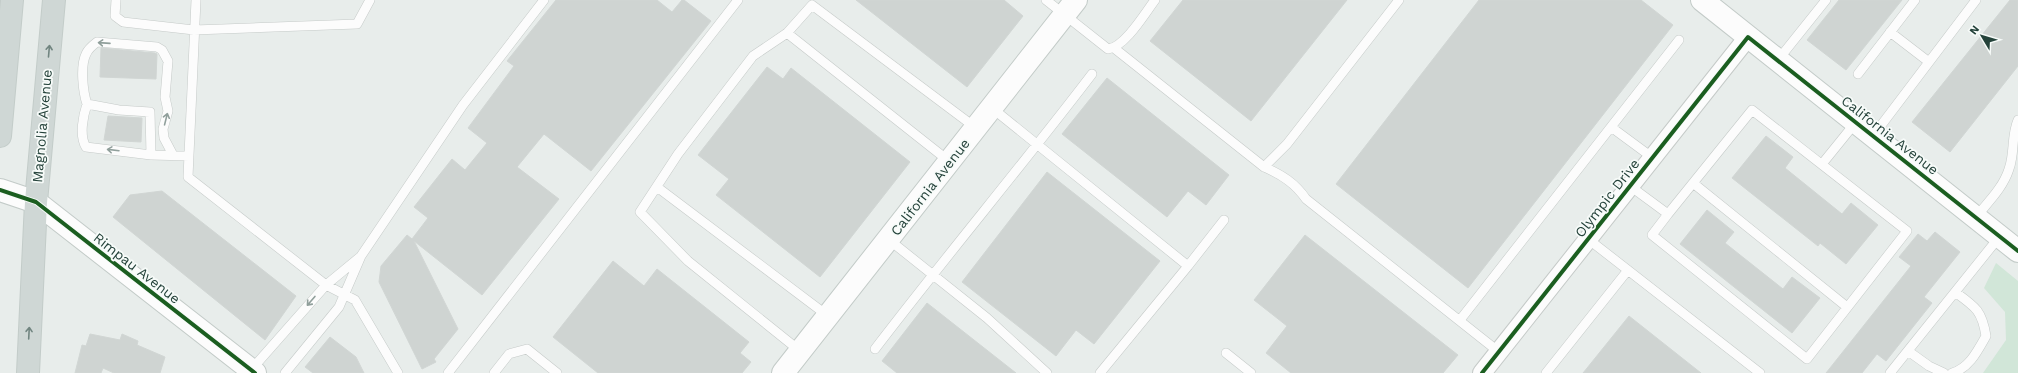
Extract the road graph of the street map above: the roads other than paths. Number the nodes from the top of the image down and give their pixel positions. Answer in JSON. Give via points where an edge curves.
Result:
{"nodes":[{"id":1,"x":12,"y":0,"type":"edge"},
{"id":2,"x":54,"y":0,"type":"edge"},
{"id":3,"x":116,"y":0,"type":"edge"},
{"id":4,"x":196,"y":0,"type":"edge"},
{"id":5,"x":370,"y":0,"type":"edge"},
{"id":6,"x":544,"y":0,"type":"edge"},
{"id":7,"x":738,"y":0,"type":"edge"},
{"id":8,"x":1046,"y":0,"type":"edge"},
{"id":9,"x":1155,"y":0,"type":"edge"},
{"id":10,"x":1399,"y":0,"type":"edge"},
{"id":11,"x":1704,"y":0,"type":"edge"},
{"id":12,"x":1826,"y":0,"type":"edge"},
{"id":13,"x":1915,"y":0,"type":"edge"},
{"id":14,"x":1976,"y":0,"type":"edge"},
{"id":15,"x":1071,"y":7,"type":"edge"},
{"id":16,"x":194,"y":30,"type":"junction"},
{"id":17,"x":787,"y":32,"type":"junction"},
{"id":18,"x":1890,"y":32,"type":"junction"},
{"id":19,"x":1748,"y":37,"type":"junction"},
{"id":20,"x":1679,"y":40,"type":"dead end"},
{"id":21,"x":4,"y":41,"type":"edge"},
{"id":22,"x":1114,"y":48,"type":"junction"},
{"id":23,"x":1778,"y":60,"type":"junction"},
{"id":24,"x":1929,"y":62,"type":"junction"},
{"id":25,"x":1092,"y":74,"type":"dead end"},
{"id":26,"x":1858,"y":74,"type":"dead end"},
{"id":27,"x":87,"y":104,"type":"junction"},
{"id":28,"x":992,"y":108,"type":"junction"},
{"id":29,"x":2018,"y":120,"type":"edge"},
{"id":30,"x":1856,"y":122,"type":"junction"},
{"id":31,"x":1612,"y":127,"type":"junction"},
{"id":32,"x":976,"y":128,"type":"junction"},
{"id":33,"x":0,"y":136,"type":"edge"},
{"id":34,"x":1873,"y":136,"type":"junction"},
{"id":35,"x":1038,"y":145,"type":"junction"},
{"id":36,"x":151,"y":155,"type":"junction"},
{"id":37,"x":173,"y":155,"type":"junction"},
{"id":38,"x":189,"y":156,"type":"junction"},
{"id":39,"x":1653,"y":158,"type":"junction"},
{"id":40,"x":950,"y":162,"type":"junction"},
{"id":41,"x":1822,"y":164,"type":"junction"},
{"id":42,"x":1264,"y":167,"type":"junction"},
{"id":43,"x":1693,"y":183,"type":"junction"},
{"id":44,"x":1630,"y":186,"type":"junction"},
{"id":45,"x":657,"y":187,"type":"junction"},
{"id":46,"x":0,"y":190,"type":"edge"},
{"id":47,"x":36,"y":202,"type":"junction"},
{"id":48,"x":1668,"y":214,"type":"junction"},
{"id":49,"x":1976,"y":217,"type":"junction"},
{"id":50,"x":1224,"y":220,"type":"dead end"},
{"id":51,"x":2000,"y":236,"type":"junction"},
{"id":52,"x":888,"y":239,"type":"junction"},
{"id":53,"x":1588,"y":239,"type":"junction"},
{"id":54,"x":2018,"y":251,"type":"edge"},
{"id":55,"x":361,"y":256,"type":"junction"},
{"id":56,"x":1188,"y":266,"type":"junction"},
{"id":57,"x":1628,"y":270,"type":"junction"},
{"id":58,"x":932,"y":275,"type":"junction"},
{"id":59,"x":326,"y":285,"type":"junction"},
{"id":60,"x":1955,"y":292,"type":"junction"},
{"id":61,"x":344,"y":295,"type":"junction"},
{"id":62,"x":1847,"y":308,"type":"junction"},
{"id":63,"x":828,"y":316,"type":"junction"},
{"id":64,"x":1460,"y":320,"type":"junction"},
{"id":65,"x":875,"y":349,"type":"dead end"},
{"id":66,"x":1908,"y":351,"type":"junction"},
{"id":67,"x":1499,"y":352,"type":"junction"},
{"id":68,"x":1226,"y":353,"type":"dead end"},
{"id":69,"x":792,"y":366,"type":"edge"},
{"id":70,"x":253,"y":372,"type":"edge"},
{"id":71,"x":28,"y":373,"type":"edge"},
{"id":72,"x":285,"y":373,"type":"edge"},
{"id":73,"x":398,"y":373,"type":"edge"},
{"id":74,"x":448,"y":373,"type":"edge"},
{"id":75,"x":494,"y":373,"type":"edge"},
{"id":76,"x":557,"y":373,"type":"edge"},
{"id":77,"x":1047,"y":373,"type":"edge"},
{"id":78,"x":1100,"y":373,"type":"edge"},
{"id":79,"x":1251,"y":373,"type":"edge"},
{"id":80,"x":1482,"y":373,"type":"edge"},
{"id":81,"x":1546,"y":373,"type":"edge"},
{"id":82,"x":1760,"y":373,"type":"edge"},
{"id":83,"x":1890,"y":373,"type":"edge"},
{"id":84,"x":1944,"y":373,"type":"edge"},
{"id":85,"x":1952,"y":373,"type":"edge"}],
"edges":[{"from":1,"to":21,"type":"main road"},
{"from":47,"to":2,"type":"main road","name":"Magnolia Avenue","one_way":true},
{"from":3,"to":16,"type":"lane","via":[[115,16],[123,22]]},
{"from":4,"to":16,"type":"lane"},
{"from":5,"to":16,"type":"lane","via":[[357,24]]},
{"from":6,"to":55,"type":"lane","via":[[463,105]]},
{"from":7,"to":74,"type":"lane"},
{"from":8,"to":15,"type":"lane"},
{"from":9,"to":22,"type":"lane","via":[[1123,41]]},
{"from":10,"to":42,"type":"lane","via":[[1287,144]]},
{"from":11,"to":19,"type":"main road","name":"California Avenue"},
{"from":12,"to":23,"type":"lane"},
{"from":13,"to":18,"type":"lane"},
{"from":14,"to":24,"type":"lane"},
{"from":15,"to":22,"type":"lane","via":[[1108,49]]},
{"from":15,"to":28,"type":"main road","name":"California Avenue"},
{"from":16,"to":38,"type":"lane"},
{"from":17,"to":32,"type":"lane","via":[[812,5]]},
{"from":17,"to":40,"type":"lane"},
{"from":17,"to":45,"type":"lane","via":[[753,56],[678,154]]},
{"from":18,"to":24,"type":"lane"},
{"from":18,"to":26,"type":"lane"},
{"from":19,"to":23,"type":"main road","name":"California Avenue"},
{"from":19,"to":39,"type":"street","name":"Olympic Drive"},
{"from":20,"to":31,"type":"lane"},
{"from":21,"to":33,"type":"main road"},
{"from":22,"to":42,"type":"lane"},
{"from":23,"to":30,"type":"main road","name":"California Avenue"},
{"from":24,"to":34,"type":"lane"},
{"from":25,"to":35,"type":"lane"},
{"from":27,"to":36,"type":"lane","via":[[150,112]]},
{"from":36,"to":27,"type":"lane","one_way":true,"via":[[86,147],[82,142],[83,114]]},
{"from":37,"to":27,"type":"lane","one_way":true,"via":[[164,138],[163,129],[168,111],[165,97],[168,62],[162,50],[157,47],[97,42],[91,46],[84,61],[83,92]]},
{"from":28,"to":32,"type":"main road","name":"California Avenue"},
{"from":28,"to":35,"type":"lane"},
{"from":29,"to":49,"type":"lane","via":[[2013,134],[2010,168],[1999,190]]},
{"from":30,"to":34,"type":"main road","name":"California Avenue"},
{"from":30,"to":41,"type":"lane"},
{"from":31,"to":39,"type":"lane"},
{"from":31,"to":64,"type":"lane"},
{"from":32,"to":40,"type":"main road","name":"California Avenue"},
{"from":34,"to":49,"type":"main road","name":"California Avenue"},
{"from":35,"to":56,"type":"lane"},
{"from":35,"to":58,"type":"lane"},
{"from":36,"to":37,"type":"lane"},
{"from":37,"to":38,"type":"lane"},
{"from":38,"to":59,"type":"lane","via":[[188,177]]},
{"from":39,"to":44,"type":"street","name":"Olympic Drive"},
{"from":40,"to":52,"type":"main road","name":"California Avenue"},
{"from":41,"to":43,"type":"lane","via":[[1752,110]]},
{"from":41,"to":62,"type":"lane","via":[[1907,231]]},
{"from":42,"to":64,"type":"lane","via":[[1287,178],[1306,199]]},
{"from":43,"to":48,"type":"lane"},
{"from":43,"to":62,"type":"lane"},
{"from":44,"to":48,"type":"lane"},
{"from":44,"to":53,"type":"street","name":"Olympic Drive"},
{"from":45,"to":63,"type":"lane"},
{"from":45,"to":69,"type":"lane","via":[[640,212]]},
{"from":46,"to":47,"type":"main road","name":"Rimpau Avenue"},
{"from":47,"to":70,"type":"main road","name":"Rimpau Avenue"},
{"from":71,"to":47,"type":"main road","name":"Magnolia Avenue","one_way":true},
{"from":48,"to":62,"type":"lane","via":[[1652,235],[1807,359]]},
{"from":49,"to":51,"type":"main road","name":"California Avenue"},
{"from":50,"to":56,"type":"lane"},
{"from":51,"to":54,"type":"main road","name":"California Avenue"},
{"from":51,"to":60,"type":"lane"},
{"from":52,"to":58,"type":"lane"},
{"from":52,"to":63,"type":"main road","name":"California Avenue"},
{"from":53,"to":57,"type":"lane"},
{"from":53,"to":67,"type":"street","name":"Olympic Drive"},
{"from":55,"to":59,"type":"lane"},
{"from":55,"to":61,"type":"lane"},
{"from":56,"to":78,"type":"lane"},
{"from":57,"to":81,"type":"lane"},
{"from":57,"to":82,"type":"lane"},
{"from":58,"to":65,"type":"lane"},
{"from":58,"to":77,"type":"lane","via":[[987,318]]},
{"from":59,"to":61,"type":"lane"},
{"from":59,"to":70,"type":"lane","one_way":true},
{"from":60,"to":66,"type":"lane"},
{"from":60,"to":85,"type":"lane","via":[[1973,305],[1983,318],[1986,336],[1962,370]]},
{"from":61,"to":72,"type":"lane","via":[[339,307]]},
{"from":61,"to":73,"type":"lane","via":[[355,300]]},
{"from":63,"to":69,"type":"main road","name":"California Avenue"},
{"from":64,"to":67,"type":"lane"},
{"from":66,"to":83,"type":"lane"},
{"from":66,"to":84,"type":"lane"},
{"from":67,"to":80,"type":"street","name":"Olympic Drive"},
{"from":68,"to":79,"type":"lane"},
{"from":75,"to":76,"type":"lane","via":[[509,354],[527,350]]}]}
